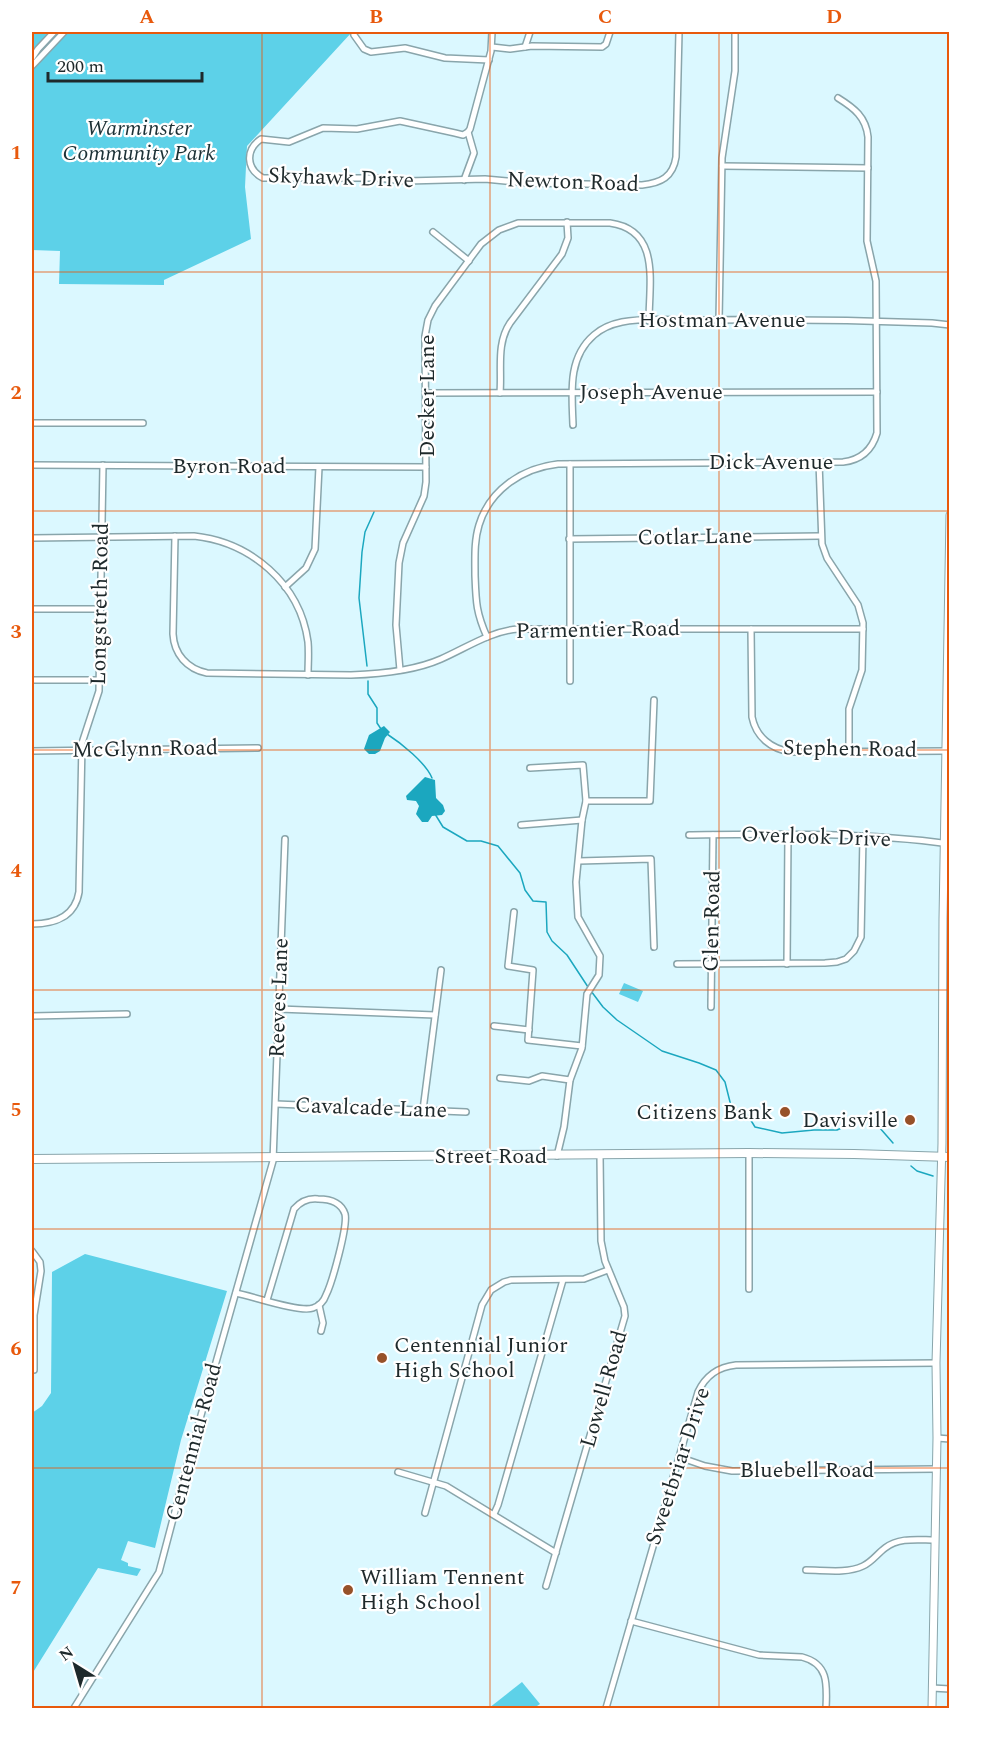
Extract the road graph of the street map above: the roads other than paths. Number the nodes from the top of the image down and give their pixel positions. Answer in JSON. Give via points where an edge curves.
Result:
{"nodes":[{"id":1,"x":54,"y":32,"type":"edge"},
{"id":2,"x":64,"y":32,"type":"edge"},
{"id":3,"x":492,"y":32,"type":"edge"},
{"id":4,"x":530,"y":32,"type":"edge"},
{"id":5,"x":610,"y":32,"type":"edge"},
{"id":6,"x":679,"y":32,"type":"edge"},
{"id":7,"x":735,"y":32,"type":"edge"},
{"id":8,"x":354,"y":35,"type":"dead end"},
{"id":9,"x":492,"y":47,"type":"junction"},
{"id":10,"x":525,"y":47,"type":"junction"},
{"id":11,"x":32,"y":58,"type":"edge"},
{"id":12,"x":489,"y":60,"type":"junction"},
{"id":13,"x":32,"y":66,"type":"edge"},
{"id":14,"x":838,"y":98,"type":"dead end"},
{"id":15,"x":467,"y":133,"type":"junction"},
{"id":16,"x":722,"y":166,"type":"junction"},
{"id":17,"x":868,"y":168,"type":"junction"},
{"id":18,"x":473,"y":179,"type":"joint"},
{"id":19,"x":464,"y":180,"type":"junction"},
{"id":20,"x":567,"y":222,"type":"junction"},
{"id":21,"x":434,"y":232,"type":"dead end"},
{"id":22,"x":469,"y":261,"type":"junction"},
{"id":23,"x":719,"y":320,"type":"junction"},
{"id":24,"x":649,"y":321,"type":"junction"},
{"id":25,"x":876,"y":321,"type":"junction"},
{"id":26,"x":950,"y":326,"type":"edge"},
{"id":27,"x":877,"y":392,"type":"junction"},
{"id":28,"x":426,"y":393,"type":"junction"},
{"id":29,"x":500,"y":393,"type":"junction"},
{"id":30,"x":572,"y":393,"type":"junction"},
{"id":31,"x":32,"y":423,"type":"edge"},
{"id":32,"x":142,"y":423,"type":"dead end"},
{"id":33,"x":573,"y":425,"type":"dead end"},
{"id":34,"x":819,"y":462,"type":"junction"},
{"id":35,"x":570,"y":464,"type":"junction"},
{"id":36,"x":32,"y":465,"type":"edge"},
{"id":37,"x":103,"y":465,"type":"junction"},
{"id":38,"x":319,"y":467,"type":"junction"},
{"id":39,"x":426,"y":467,"type":"junction"},
{"id":40,"x":950,"y":515,"type":"edge"},
{"id":41,"x":175,"y":536,"type":"junction"},
{"id":42,"x":820,"y":536,"type":"junction"},
{"id":43,"x":102,"y":537,"type":"junction"},
{"id":44,"x":32,"y":538,"type":"edge"},
{"id":45,"x":569,"y":539,"type":"junction"},
{"id":46,"x":949,"y":577,"type":"edge"},
{"id":47,"x":285,"y":587,"type":"junction"},
{"id":48,"x":32,"y":609,"type":"edge"},
{"id":49,"x":101,"y":609,"type":"junction"},
{"id":50,"x":570,"y":629,"type":"junction"},
{"id":51,"x":751,"y":629,"type":"junction"},
{"id":52,"x":863,"y":629,"type":"junction"},
{"id":53,"x":487,"y":637,"type":"junction"},
{"id":54,"x":400,"y":670,"type":"junction"},
{"id":55,"x":308,"y":675,"type":"junction"},
{"id":56,"x":32,"y":680,"type":"edge"},
{"id":57,"x":99,"y":680,"type":"junction"},
{"id":58,"x":570,"y":681,"type":"dead end"},
{"id":59,"x":654,"y":700,"type":"dead end"},
{"id":60,"x":948,"y":718,"type":"edge"},
{"id":61,"x":258,"y":748,"type":"dead end"},
{"id":62,"x":82,"y":750,"type":"junction"},
{"id":63,"x":32,"y":751,"type":"edge"},
{"id":64,"x":849,"y":751,"type":"junction"},
{"id":65,"x":946,"y":751,"type":"junction"},
{"id":66,"x":530,"y":768,"type":"dead end"},
{"id":67,"x":586,"y":801,"type":"junction"},
{"id":68,"x":582,"y":820,"type":"junction"},
{"id":69,"x":520,"y":825,"type":"dead end"},
{"id":70,"x":788,"y":834,"type":"junction"},
{"id":71,"x":689,"y":835,"type":"dead end"},
{"id":72,"x":713,"y":835,"type":"junction"},
{"id":73,"x":863,"y":837,"type":"junction"},
{"id":74,"x":285,"y":840,"type":"dead end"},
{"id":75,"x":947,"y":843,"type":"edge"},
{"id":76,"x":579,"y":861,"type":"junction"},
{"id":77,"x":514,"y":912,"type":"dead end"},
{"id":78,"x":32,"y":924,"type":"edge"},
{"id":79,"x":654,"y":947,"type":"dead end"},
{"id":80,"x":677,"y":964,"type":"dead end"},
{"id":81,"x":712,"y":964,"type":"junction"},
{"id":82,"x":787,"y":964,"type":"junction"},
{"id":83,"x":441,"y":970,"type":"dead end"},
{"id":84,"x":711,"y":1007,"type":"dead end"},
{"id":85,"x":279,"y":1009,"type":"junction"},
{"id":86,"x":127,"y":1014,"type":"dead end"},
{"id":87,"x":435,"y":1015,"type":"junction"},
{"id":88,"x":32,"y":1016,"type":"edge"},
{"id":89,"x":494,"y":1026,"type":"dead end"},
{"id":90,"x":529,"y":1030,"type":"junction"},
{"id":91,"x":582,"y":1046,"type":"junction"},
{"id":92,"x":500,"y":1078,"type":"dead end"},
{"id":93,"x":570,"y":1080,"type":"junction"},
{"id":94,"x":276,"y":1104,"type":"junction"},
{"id":95,"x":423,"y":1110,"type":"junction"},
{"id":96,"x":466,"y":1112,"type":"dead end"},
{"id":97,"x":749,"y":1153,"type":"junction"},
{"id":98,"x":600,"y":1155,"type":"junction"},
{"id":99,"x":557,"y":1156,"type":"junction"},
{"id":100,"x":946,"y":1156,"type":"edge"},
{"id":101,"x":273,"y":1157,"type":"junction"},
{"id":102,"x":32,"y":1159,"type":"edge"},
{"id":103,"x":32,"y":1251,"type":"edge"},
{"id":104,"x":608,"y":1270,"type":"junction"},
{"id":105,"x":563,"y":1280,"type":"junction"},
{"id":106,"x":749,"y":1289,"type":"dead end"},
{"id":107,"x":236,"y":1293,"type":"junction"},
{"id":108,"x":267,"y":1300,"type":"junction"},
{"id":109,"x":319,"y":1305,"type":"junction"},
{"id":110,"x":321,"y":1331,"type":"dead end"},
{"id":111,"x":936,"y":1363,"type":"junction"},
{"id":112,"x":32,"y":1370,"type":"edge"},
{"id":113,"x":937,"y":1438,"type":"junction"},
{"id":114,"x":950,"y":1439,"type":"edge"},
{"id":115,"x":679,"y":1457,"type":"junction"},
{"id":116,"x":936,"y":1470,"type":"junction"},
{"id":117,"x":398,"y":1472,"type":"dead end"},
{"id":118,"x":434,"y":1482,"type":"junction"},
{"id":119,"x":425,"y":1514,"type":"dead end"},
{"id":120,"x":494,"y":1514,"type":"junction"},
{"id":121,"x":935,"y":1540,"type":"junction"},
{"id":122,"x":556,"y":1553,"type":"junction"},
{"id":123,"x":806,"y":1570,"type":"dead end"},
{"id":124,"x":546,"y":1586,"type":"dead end"},
{"id":125,"x":631,"y":1621,"type":"junction"},
{"id":126,"x":932,"y":1688,"type":"junction"},
{"id":127,"x":950,"y":1689,"type":"edge"},
{"id":128,"x":74,"y":1708,"type":"edge"},
{"id":129,"x":606,"y":1708,"type":"edge"},
{"id":130,"x":826,"y":1708,"type":"edge"},
{"id":131,"x":932,"y":1708,"type":"edge"}],
"edges":[{"from":1,"to":11,"type":"street"},
{"from":2,"to":13,"type":"street"},
{"from":3,"to":9,"type":"street"},
{"from":4,"to":10,"type":"street"},
{"from":5,"to":10,"type":"street","via":[[603,46]]},
{"from":6,"to":18,"type":"street","name":"Newton Road","via":[[676,157],[667,178],[642,185]]},
{"from":7,"to":16,"type":"street","via":[[735,71]]},
{"from":8,"to":12,"type":"street","via":[[371,52],[405,48],[445,58]]},
{"from":9,"to":10,"type":"street"},
{"from":9,"to":12,"type":"street"},
{"from":12,"to":15,"type":"street"},
{"from":14,"to":17,"type":"street","name":"Dick Avenue","via":[[859,113],[866,124]]},
{"from":15,"to":19,"type":"street","via":[[474,153]]},
{"from":15,"to":19,"type":"street","name":"Skyhawk Drive","via":[[400,120],[357,129],[323,128],[293,141],[261,139],[249,158],[250,167],[263,178]]},
{"from":16,"to":17,"type":"street"},
{"from":16,"to":23,"type":"street"},
{"from":17,"to":25,"type":"street","name":"Dick Avenue","via":[[867,241],[876,280]]},
{"from":18,"to":19,"type":"street","name":"Skyhawk Drive"},
{"from":20,"to":22,"type":"street","name":"Decker Lane","via":[[508,226],[486,239]]},
{"from":20,"to":24,"type":"street","name":"Decker Lane","via":[[618,224],[640,237],[649,259]]},
{"from":20,"to":29,"type":"street","via":[[568,238],[562,254],[503,335]]},
{"from":21,"to":22,"type":"street"},
{"from":22,"to":28,"type":"street","name":"Decker Lane","via":[[428,320]]},
{"from":23,"to":24,"type":"street","name":"Hostman Avenue"},
{"from":23,"to":25,"type":"street","name":"Hostman Avenue"},
{"from":24,"to":30,"type":"street","name":"Hostman Avenue","via":[[624,321],[593,336],[576,362]]},
{"from":25,"to":26,"type":"street","name":"Hostman Avenue"},
{"from":25,"to":27,"type":"street","name":"Dick Avenue"},
{"from":27,"to":30,"type":"street","name":"Joseph Avenue"},
{"from":27,"to":34,"type":"street","name":"Dick Avenue","via":[[876,433],[868,450],[849,461]]},
{"from":28,"to":29,"type":"street","name":"Joseph Avenue"},
{"from":28,"to":39,"type":"street","name":"Decker Lane"},
{"from":29,"to":30,"type":"street","name":"Joseph Avenue"},
{"from":30,"to":33,"type":"street","name":"Hostman Avenue"},
{"from":31,"to":32,"type":"street"},
{"from":34,"to":35,"type":"street","name":"Dick Avenue"},
{"from":34,"to":42,"type":"street"},
{"from":35,"to":45,"type":"street"},
{"from":35,"to":53,"type":"street","name":"Dick Avenue","via":[[545,466],[517,477],[500,491],[482,517],[475,550],[476,606]]},
{"from":36,"to":37,"type":"street","name":"Byron Road"},
{"from":37,"to":38,"type":"street","name":"Byron Road"},
{"from":37,"to":43,"type":"street","name":"Longstreth Road"},
{"from":38,"to":39,"type":"street","name":"Byron Road"},
{"from":38,"to":47,"type":"street","via":[[315,549],[306,568]]},
{"from":39,"to":54,"type":"street","name":"Decker Lane","via":[[424,496],[399,563],[396,625]]},
{"from":40,"to":46,"type":"street"},
{"from":41,"to":43,"type":"street"},
{"from":41,"to":47,"type":"street","via":[[205,538],[234,546],[261,561]]},
{"from":41,"to":55,"type":"street","name":"Parmentier Road","via":[[174,640],[181,658],[194,669],[207,673]]},
{"from":42,"to":45,"type":"street","name":"Cotlar Lane"},
{"from":42,"to":52,"type":"street","via":[[827,558],[858,605]]},
{"from":43,"to":44,"type":"street"},
{"from":43,"to":49,"type":"street","name":"Longstreth Road"},
{"from":45,"to":50,"type":"street"},
{"from":46,"to":60,"type":"street"},
{"from":47,"to":55,"type":"street","via":[[305,631]]},
{"from":48,"to":49,"type":"street"},
{"from":49,"to":57,"type":"street","name":"Longstreth Road"},
{"from":50,"to":51,"type":"street","name":"Parmentier Road"},
{"from":50,"to":53,"type":"street","name":"Parmentier Road","via":[[513,629]]},
{"from":50,"to":58,"type":"street"},
{"from":51,"to":52,"type":"street","name":"Parmentier Road"},
{"from":51,"to":64,"type":"street","name":"Stephen Road","via":[[752,717],[759,735],[768,744],[791,752]]},
{"from":52,"to":64,"type":"street","via":[[862,670],[849,710]]},
{"from":53,"to":54,"type":"street","name":"Parmentier Road","via":[[424,666]]},
{"from":54,"to":55,"type":"street","name":"Parmentier Road"},
{"from":56,"to":57,"type":"street"},
{"from":57,"to":62,"type":"street","name":"Longstreth Road","via":[[98,698]]},
{"from":59,"to":67,"type":"street","via":[[650,801]]},
{"from":60,"to":65,"type":"street"},
{"from":61,"to":62,"type":"street","name":"McGlynn Road"},
{"from":62,"to":63,"type":"street","name":"McGlynn Road"},
{"from":62,"to":78,"type":"street","name":"Longstreth Road","via":[[78,896],[60,920]]},
{"from":64,"to":65,"type":"street","name":"Stephen Road"},
{"from":65,"to":75,"type":"street"},
{"from":66,"to":67,"type":"street","via":[[583,765]]},
{"from":67,"to":68,"type":"street"},
{"from":68,"to":69,"type":"street"},
{"from":68,"to":76,"type":"street"},
{"from":70,"to":72,"type":"street","name":"Overlook Drive"},
{"from":70,"to":73,"type":"street","name":"Overlook Drive"},
{"from":70,"to":82,"type":"street"},
{"from":71,"to":72,"type":"street","name":"Overlook Drive"},
{"from":72,"to":81,"type":"street","name":"Glen Road"},
{"from":73,"to":75,"type":"street","name":"Overlook Drive"},
{"from":73,"to":82,"type":"street","via":[[862,929],[858,944],[851,954],[837,962]]},
{"from":74,"to":85,"type":"street","name":"Reeves Lane"},
{"from":75,"to":100,"type":"street"},
{"from":76,"to":79,"type":"street","via":[[651,859]]},
{"from":76,"to":91,"type":"street","via":[[578,916],[600,956],[599,975],[587,994]]},
{"from":77,"to":90,"type":"street","via":[[508,966],[532,970]]},
{"from":80,"to":81,"type":"street"},
{"from":81,"to":82,"type":"street"},
{"from":81,"to":84,"type":"street","name":"Glen Road"},
{"from":83,"to":87,"type":"street"},
{"from":85,"to":87,"type":"street"},
{"from":85,"to":94,"type":"street","name":"Reeves Lane"},
{"from":86,"to":88,"type":"street"},
{"from":87,"to":95,"type":"street"},
{"from":89,"to":90,"type":"street"},
{"from":90,"to":91,"type":"street","via":[[528,1040]]},
{"from":91,"to":93,"type":"street"},
{"from":92,"to":93,"type":"street","via":[[529,1081],[542,1076]]},
{"from":93,"to":99,"type":"street"},
{"from":94,"to":95,"type":"street","name":"Cavalcade Lane"},
{"from":94,"to":101,"type":"street","name":"Reeves Lane"},
{"from":95,"to":96,"type":"street","name":"Cavalcade Lane"},
{"from":97,"to":98,"type":"main road","name":"Street Road"},
{"from":97,"to":100,"type":"main road","name":"Street Road"},
{"from":97,"to":106,"type":"street"},
{"from":98,"to":99,"type":"main road","name":"Street Road"},
{"from":98,"to":104,"type":"street","name":"Lowell Road","via":[[601,1241]]},
{"from":99,"to":101,"type":"main road","name":"Street Road"},
{"from":100,"to":111,"type":"street"},
{"from":101,"to":102,"type":"main road","name":"Street Road"},
{"from":101,"to":107,"type":"street","name":"Centennial Road"},
{"from":103,"to":112,"type":"street","via":[[41,1271]]},
{"from":104,"to":105,"type":"street","via":[[584,1279]]},
{"from":104,"to":122,"type":"street","name":"Lowell Road","via":[[625,1316]]},
{"from":105,"to":118,"type":"street","via":[[511,1280],[498,1284],[486,1296]]},
{"from":105,"to":120,"type":"street"},
{"from":107,"to":108,"type":"street"},
{"from":107,"to":128,"type":"street","name":"Centennial Road","via":[[159,1572]]},
{"from":108,"to":109,"type":"street","via":[[303,1309]]},
{"from":108,"to":109,"type":"street","via":[[292,1213],[303,1201],[316,1198],[337,1204],[346,1222],[327,1294]]},
{"from":109,"to":110,"type":"street"},
{"from":111,"to":113,"type":"street"},
{"from":111,"to":115,"type":"street","name":"Sweetbriar Drive","via":[[722,1368],[700,1388]]},
{"from":113,"to":114,"type":"street"},
{"from":113,"to":116,"type":"street"},
{"from":115,"to":116,"type":"street","name":"Bluebell Road","via":[[732,1471]]},
{"from":115,"to":125,"type":"street","name":"Sweetbriar Drive"},
{"from":116,"to":121,"type":"street"},
{"from":117,"to":118,"type":"street"},
{"from":118,"to":119,"type":"street"},
{"from":118,"to":120,"type":"street"},
{"from":120,"to":122,"type":"street"},
{"from":121,"to":123,"type":"street","via":[[896,1542],[857,1569]]},
{"from":121,"to":126,"type":"street"},
{"from":122,"to":124,"type":"street","name":"Lowell Road"},
{"from":125,"to":129,"type":"street","name":"Sweetbriar Drive"},
{"from":125,"to":130,"type":"street","via":[[759,1655],[808,1658],[819,1665],[825,1676]]},
{"from":126,"to":127,"type":"street"},
{"from":126,"to":131,"type":"street"}]}
